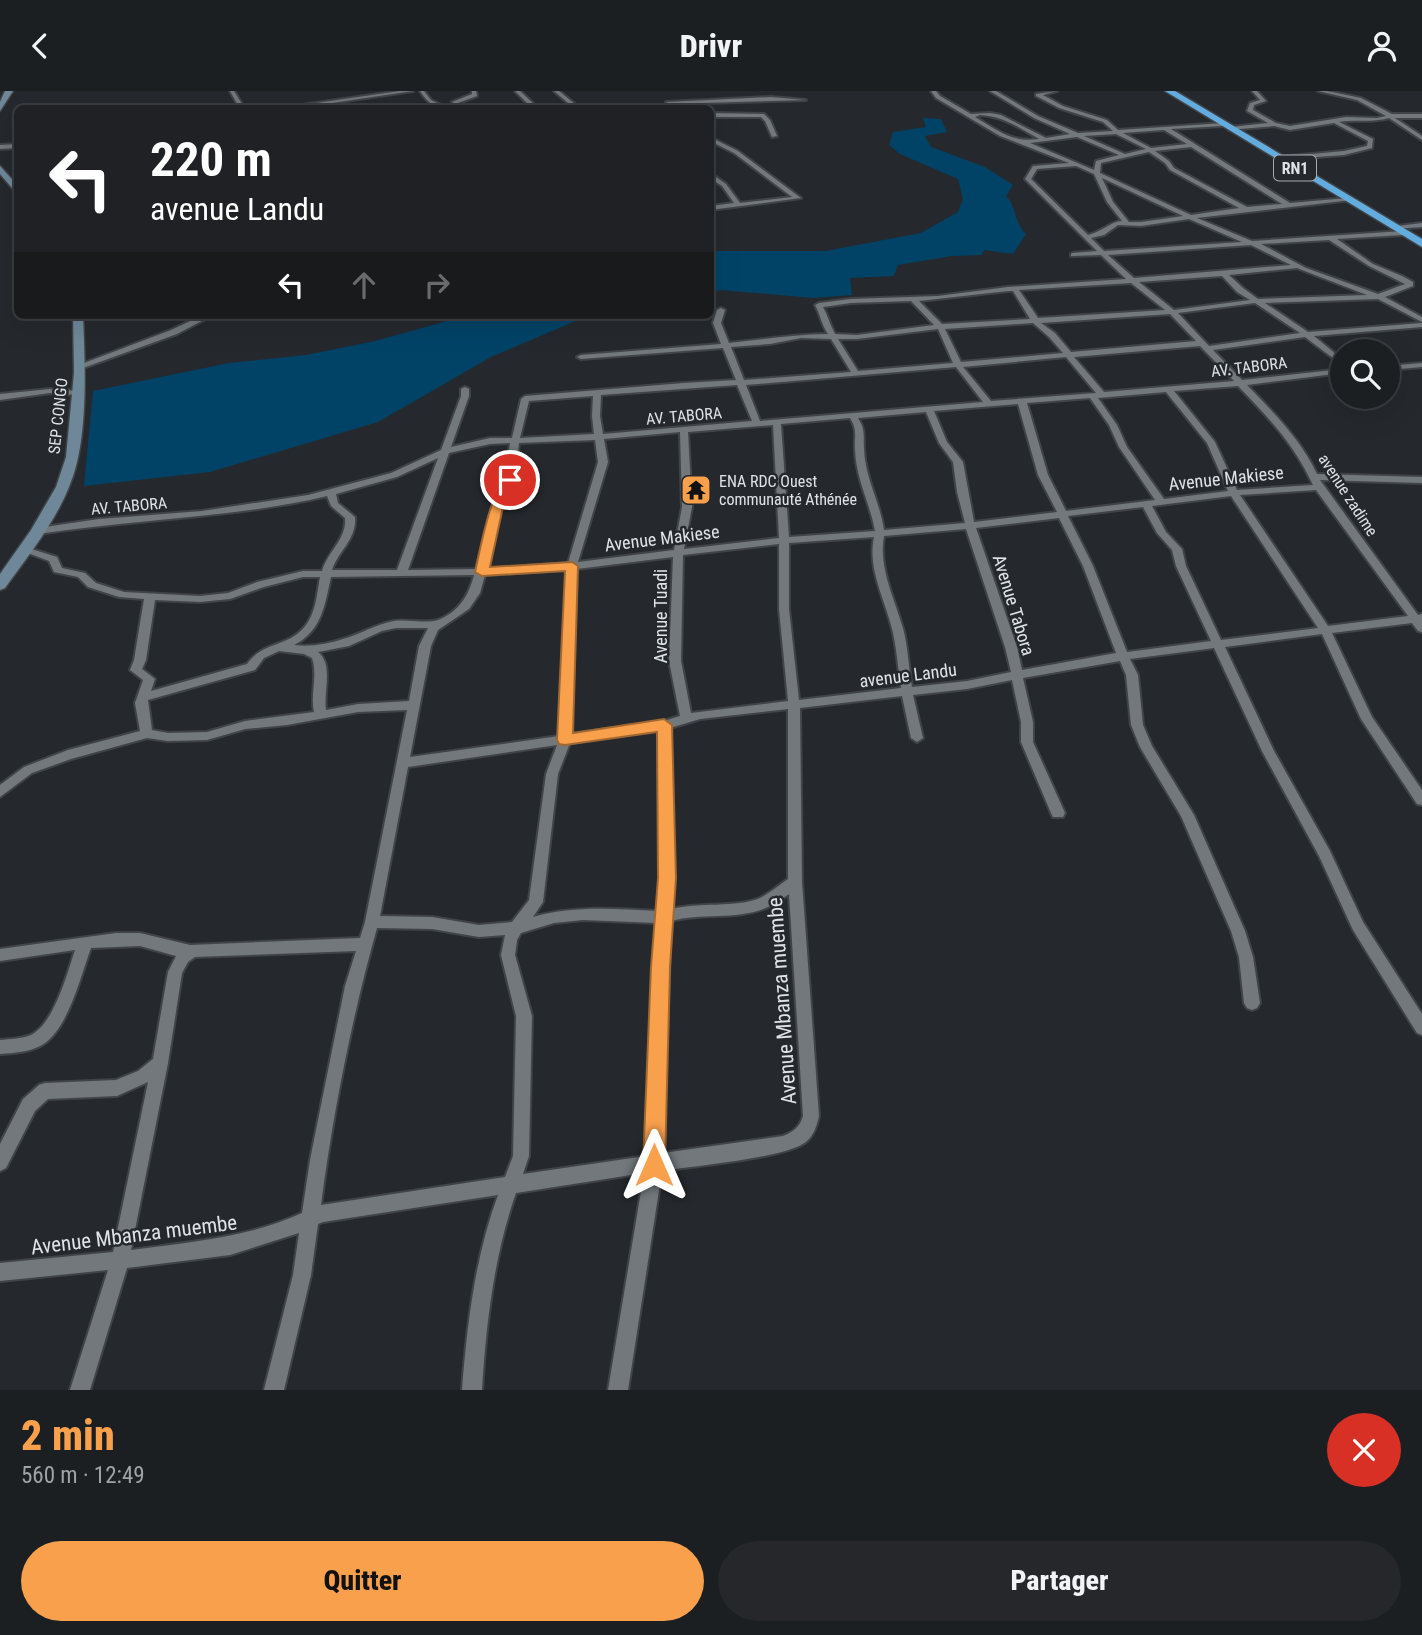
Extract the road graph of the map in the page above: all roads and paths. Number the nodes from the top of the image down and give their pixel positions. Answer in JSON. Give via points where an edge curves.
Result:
{"nodes":[{"id":1,"x":9,"y":91,"type":"edge"},
{"id":2,"x":411,"y":91,"type":"edge"},
{"id":3,"x":422,"y":91,"type":"edge"},
{"id":4,"x":474,"y":91,"type":"edge"},
{"id":5,"x":517,"y":91,"type":"edge"},
{"id":6,"x":556,"y":91,"type":"edge"},
{"id":7,"x":933,"y":91,"type":"edge"},
{"id":8,"x":992,"y":91,"type":"edge"},
{"id":9,"x":1055,"y":91,"type":"edge"},
{"id":10,"x":1169,"y":91,"type":"edge"},
{"id":11,"x":1254,"y":91,"type":"edge"},
{"id":12,"x":1320,"y":91,"type":"edge"},
{"id":13,"x":1409,"y":91,"type":"edge"},
{"id":14,"x":396,"y":92,"type":"edge"},
{"id":15,"x":1422,"y":93,"type":"edge"},
{"id":16,"x":665,"y":97,"type":"dead end"},
{"id":17,"x":803,"y":100,"type":"dead end"},
{"id":18,"x":455,"y":102,"type":"dead end"},
{"id":19,"x":321,"y":105,"type":"edge"},
{"id":20,"x":438,"y":105,"type":"edge"},
{"id":21,"x":533,"y":105,"type":"edge"},
{"id":22,"x":574,"y":105,"type":"edge"},
{"id":23,"x":671,"y":105,"type":"edge"},
{"id":24,"x":0,"y":109,"type":"edge"},
{"id":25,"x":714,"y":115,"type":"edge"},
{"id":26,"x":970,"y":116,"type":"junction"},
{"id":27,"x":1390,"y":116,"type":"junction"},
{"id":28,"x":1422,"y":116,"type":"edge"},
{"id":29,"x":1336,"y":122,"type":"junction"},
{"id":30,"x":1275,"y":124,"type":"junction"},
{"id":31,"x":1226,"y":126,"type":"junction"},
{"id":32,"x":1165,"y":128,"type":"junction"},
{"id":33,"x":1117,"y":132,"type":"junction"},
{"id":34,"x":1077,"y":135,"type":"junction"},
{"id":35,"x":774,"y":136,"type":"dead end"},
{"id":36,"x":1422,"y":138,"type":"edge"},
{"id":37,"x":1045,"y":139,"type":"junction"},
{"id":38,"x":714,"y":141,"type":"edge"},
{"id":39,"x":1023,"y":143,"type":"junction"},
{"id":40,"x":1194,"y":145,"type":"junction"},
{"id":41,"x":1150,"y":150,"type":"junction"},
{"id":42,"x":1125,"y":156,"type":"junction"},
{"id":43,"x":1280,"y":159,"type":"junction"},
{"id":44,"x":1075,"y":164,"type":"junction"},
{"id":45,"x":0,"y":168,"type":"edge"},
{"id":46,"x":1097,"y":174,"type":"junction"},
{"id":47,"x":714,"y":178,"type":"edge"},
{"id":48,"x":14,"y":187,"type":"edge"},
{"id":49,"x":1348,"y":200,"type":"junction"},
{"id":50,"x":738,"y":204,"type":"junction"},
{"id":51,"x":1288,"y":205,"type":"junction"},
{"id":52,"x":714,"y":207,"type":"edge"},
{"id":53,"x":1246,"y":209,"type":"junction"},
{"id":54,"x":1190,"y":217,"type":"junction"},
{"id":55,"x":1127,"y":223,"type":"junction"},
{"id":56,"x":1422,"y":225,"type":"edge"},
{"id":57,"x":1393,"y":227,"type":"junction"},
{"id":58,"x":1404,"y":233,"type":"junction"},
{"id":59,"x":1087,"y":237,"type":"junction"},
{"id":60,"x":1331,"y":238,"type":"junction"},
{"id":61,"x":1255,"y":244,"type":"junction"},
{"id":62,"x":1422,"y":244,"type":"edge"},
{"id":63,"x":1104,"y":253,"type":"junction"},
{"id":64,"x":1073,"y":255,"type":"dead end"},
{"id":65,"x":1297,"y":266,"type":"junction"},
{"id":66,"x":1224,"y":274,"type":"junction"},
{"id":67,"x":1132,"y":281,"type":"junction"},
{"id":68,"x":1015,"y":289,"type":"junction"},
{"id":69,"x":1378,"y":297,"type":"junction"},
{"id":70,"x":913,"y":299,"type":"junction"},
{"id":71,"x":1257,"y":301,"type":"junction"},
{"id":72,"x":721,"y":310,"type":"dead end"},
{"id":73,"x":1172,"y":312,"type":"junction"},
{"id":74,"x":78,"y":319,"type":"edge"},
{"id":75,"x":201,"y":319,"type":"edge"},
{"id":76,"x":1422,"y":320,"type":"edge"},
{"id":77,"x":1037,"y":323,"type":"junction"},
{"id":78,"x":1422,"y":325,"type":"edge"},
{"id":79,"x":941,"y":327,"type":"junction"},
{"id":80,"x":1307,"y":334,"type":"junction"},
{"id":81,"x":834,"y":338,"type":"junction"},
{"id":82,"x":724,"y":344,"type":"junction"},
{"id":83,"x":1205,"y":346,"type":"junction"},
{"id":84,"x":1330,"y":353,"type":"edge"},
{"id":85,"x":1068,"y":355,"type":"junction"},
{"id":86,"x":581,"y":357,"type":"dead end"},
{"id":87,"x":958,"y":365,"type":"junction"},
{"id":88,"x":1422,"y":365,"type":"edge"},
{"id":89,"x":80,"y":366,"type":"junction"},
{"id":90,"x":1400,"y":367,"type":"edge"},
{"id":91,"x":855,"y":372,"type":"junction"},
{"id":92,"x":1330,"y":372,"type":"edge"},
{"id":93,"x":739,"y":382,"type":"junction"},
{"id":94,"x":1242,"y":383,"type":"junction"},
{"id":95,"x":465,"y":389,"type":"dead end"},
{"id":96,"x":1168,"y":389,"type":"junction"},
{"id":97,"x":78,"y":393,"type":"junction"},
{"id":98,"x":597,"y":393,"type":"junction"},
{"id":99,"x":1096,"y":394,"type":"junction"},
{"id":100,"x":0,"y":397,"type":"edge"},
{"id":101,"x":1022,"y":402,"type":"junction"},
{"id":102,"x":989,"y":404,"type":"junction"},
{"id":103,"x":929,"y":410,"type":"junction"},
{"id":104,"x":853,"y":416,"type":"junction"},
{"id":105,"x":777,"y":422,"type":"junction"},
{"id":106,"x":757,"y":424,"type":"junction"},
{"id":107,"x":684,"y":430,"type":"junction"},
{"id":108,"x":599,"y":437,"type":"junction"},
{"id":109,"x":514,"y":441,"type":"junction"},
{"id":110,"x":446,"y":451,"type":"junction"},
{"id":111,"x":1422,"y":480,"type":"edge"},
{"id":112,"x":1317,"y":482,"type":"junction"},
{"id":113,"x":331,"y":493,"type":"junction"},
{"id":114,"x":1234,"y":493,"type":"junction"},
{"id":115,"x":1161,"y":502,"type":"junction"},
{"id":116,"x":1146,"y":503,"type":"junction"},
{"id":117,"x":1063,"y":514,"type":"junction"},
{"id":118,"x":971,"y":526,"type":"junction"},
{"id":119,"x":38,"y":531,"type":"junction"},
{"id":120,"x":880,"y":533,"type":"junction"},
{"id":121,"x":784,"y":540,"type":"junction"},
{"id":122,"x":25,"y":550,"type":"junction"},
{"id":123,"x":678,"y":555,"type":"junction"},
{"id":124,"x":572,"y":566,"type":"junction"},
{"id":125,"x":482,"y":572,"type":"junction"},
{"id":126,"x":401,"y":573,"type":"junction"},
{"id":127,"x":328,"y":574,"type":"junction"},
{"id":128,"x":0,"y":585,"type":"edge"},
{"id":129,"x":150,"y":597,"type":"junction"},
{"id":130,"x":1420,"y":622,"type":"edge"},
{"id":131,"x":437,"y":624,"type":"junction"},
{"id":132,"x":308,"y":629,"type":"junction"},
{"id":133,"x":1326,"y":632,"type":"junction"},
{"id":134,"x":1219,"y":646,"type":"junction"},
{"id":135,"x":279,"y":648,"type":"junction"},
{"id":136,"x":305,"y":650,"type":"junction"},
{"id":137,"x":1124,"y":657,"type":"junction"},
{"id":138,"x":1016,"y":675,"type":"junction"},
{"id":139,"x":906,"y":692,"type":"junction"},
{"id":140,"x":143,"y":697,"type":"junction"},
{"id":141,"x":415,"y":705,"type":"junction"},
{"id":142,"x":794,"y":706,"type":"junction"},
{"id":143,"x":321,"y":715,"type":"junction"},
{"id":144,"x":686,"y":719,"type":"junction"},
{"id":145,"x":664,"y":725,"type":"junction"},
{"id":146,"x":147,"y":734,"type":"junction"},
{"id":147,"x":917,"y":737,"type":"dead end"},
{"id":148,"x":565,"y":740,"type":"junction"},
{"id":149,"x":404,"y":763,"type":"junction"},
{"id":150,"x":0,"y":792,"type":"edge"},
{"id":151,"x":1422,"y":800,"type":"edge"},
{"id":152,"x":1058,"y":813,"type":"dead end"},
{"id":153,"x":795,"y":882,"type":"junction"},
{"id":154,"x":664,"y":917,"type":"junction"},
{"id":155,"x":372,"y":922,"type":"junction"},
{"id":156,"x":516,"y":928,"type":"junction"},
{"id":157,"x":85,"y":943,"type":"junction"},
{"id":158,"x":367,"y":944,"type":"junction"},
{"id":159,"x":193,"y":951,"type":"junction"},
{"id":160,"x":0,"y":955,"type":"edge"},
{"id":161,"x":1252,"y":1003,"type":"dead end"},
{"id":162,"x":1417,"y":1010,"type":"edge"},
{"id":163,"x":1422,"y":1028,"type":"edge"},
{"id":164,"x":0,"y":1047,"type":"edge"},
{"id":165,"x":160,"y":1063,"type":"junction"},
{"id":166,"x":0,"y":1162,"type":"edge"},
{"id":167,"x":654,"y":1165,"type":"junction"},
{"id":168,"x":508,"y":1187,"type":"junction"},
{"id":169,"x":312,"y":1216,"type":"junction"},
{"id":170,"x":120,"y":1260,"type":"junction"},
{"id":171,"x":0,"y":1272,"type":"edge"},
{"id":172,"x":80,"y":1390,"type":"edge"},
{"id":173,"x":274,"y":1390,"type":"edge"},
{"id":174,"x":472,"y":1390,"type":"edge"},
{"id":175,"x":618,"y":1390,"type":"edge"}],
"edges":[{"from":1,"to":24,"type":"street"},
{"from":2,"to":14,"type":"street"},
{"from":3,"to":20,"type":"street"},
{"from":4,"to":18,"type":"street","via":[[470,99]]},
{"from":5,"to":21,"type":"street"},
{"from":6,"to":22,"type":"street"},
{"from":7,"to":26,"type":"street"},
{"from":8,"to":34,"type":"street"},
{"from":9,"to":33,"type":"street","via":[[1038,95],[1105,121]]},
{"from":10,"to":31,"type":"highway","number":"RN1"},
{"from":11,"to":30,"type":"street","via":[[1263,101],[1250,110]]},
{"from":12,"to":27,"type":"street","via":[[1363,100]]},
{"from":13,"to":15,"type":"street"},
{"from":14,"to":19,"type":"street","via":[[325,99]]},
{"from":16,"to":23,"type":"street"},
{"from":17,"to":23,"type":"street"},
{"from":25,"to":35,"type":"street","via":[[762,115]]},
{"from":26,"to":37,"type":"street","via":[[1009,118]]},
{"from":26,"to":39,"type":"street"},
{"from":27,"to":28,"type":"street"},
{"from":27,"to":29,"type":"street"},
{"from":27,"to":36,"type":"street"},
{"from":29,"to":30,"type":"street","via":[[1290,128]]},
{"from":29,"to":43,"type":"street","via":[[1371,140],[1370,146]]},
{"from":30,"to":31,"type":"street"},
{"from":31,"to":32,"type":"street"},
{"from":31,"to":43,"type":"highway","number":"RN1"},
{"from":32,"to":33,"type":"street"},
{"from":32,"to":40,"type":"street"},
{"from":33,"to":34,"type":"street"},
{"from":33,"to":41,"type":"street"},
{"from":34,"to":37,"type":"street"},
{"from":34,"to":42,"type":"street"},
{"from":37,"to":39,"type":"street"},
{"from":38,"to":50,"type":"street","via":[[797,198]]},
{"from":39,"to":44,"type":"street"},
{"from":40,"to":41,"type":"street"},
{"from":40,"to":51,"type":"street"},
{"from":41,"to":42,"type":"street"},
{"from":41,"to":53,"type":"street","via":[[1172,169]]},
{"from":42,"to":46,"type":"street","via":[[1099,161]]},
{"from":43,"to":49,"type":"highway","number":"RN1"},
{"from":44,"to":46,"type":"street"},
{"from":44,"to":59,"type":"street","name":"avenue zadime","via":[[1035,167],[1028,179]]},
{"from":45,"to":48,"type":"street"},
{"from":46,"to":54,"type":"street"},
{"from":46,"to":55,"type":"street","via":[[1110,202]]},
{"from":47,"to":50,"type":"street"},
{"from":49,"to":51,"type":"street"},
{"from":49,"to":57,"type":"highway","number":"RN1"},
{"from":50,"to":52,"type":"street"},
{"from":51,"to":53,"type":"street"},
{"from":53,"to":54,"type":"street"},
{"from":54,"to":55,"type":"street"},
{"from":54,"to":61,"type":"street"},
{"from":55,"to":59,"type":"street"},
{"from":56,"to":57,"type":"street"},
{"from":57,"to":58,"type":"highway","number":"RN1"},
{"from":58,"to":60,"type":"street"},
{"from":58,"to":62,"type":"highway","number":"RN1"},
{"from":59,"to":63,"type":"street","name":"avenue zadime"},
{"from":60,"to":61,"type":"street"},
{"from":60,"to":69,"type":"street","via":[[1409,283]]},
{"from":61,"to":63,"type":"street"},
{"from":61,"to":65,"type":"street"},
{"from":63,"to":64,"type":"street"},
{"from":63,"to":67,"type":"street","name":"avenue zadime"},
{"from":65,"to":66,"type":"street"},
{"from":65,"to":69,"type":"street"},
{"from":66,"to":67,"type":"street"},
{"from":66,"to":71,"type":"street"},
{"from":67,"to":68,"type":"street"},
{"from":67,"to":73,"type":"street","name":"avenue zadime"},
{"from":68,"to":70,"type":"street"},
{"from":68,"to":77,"type":"street"},
{"from":69,"to":71,"type":"street"},
{"from":69,"to":76,"type":"street"},
{"from":70,"to":79,"type":"street"},
{"from":70,"to":81,"type":"street","via":[[819,305]]},
{"from":71,"to":73,"type":"street"},
{"from":71,"to":80,"type":"street"},
{"from":72,"to":82,"type":"street","via":[[717,323]]},
{"from":73,"to":77,"type":"street"},
{"from":73,"to":83,"type":"street","name":"avenue zadime"},
{"from":74,"to":89,"type":"street","name":"SEP CONGO"},
{"from":75,"to":89,"type":"street"},
{"from":77,"to":79,"type":"street"},
{"from":77,"to":85,"type":"street"},
{"from":78,"to":80,"type":"street"},
{"from":79,"to":81,"type":"street"},
{"from":79,"to":87,"type":"street"},
{"from":80,"to":83,"type":"street"},
{"from":80,"to":84,"type":"street"},
{"from":81,"to":82,"type":"street"},
{"from":81,"to":91,"type":"street"},
{"from":82,"to":86,"type":"street"},
{"from":82,"to":93,"type":"street"},
{"from":83,"to":85,"type":"street"},
{"from":83,"to":94,"type":"street","name":"avenue zadime"},
{"from":85,"to":87,"type":"street"},
{"from":85,"to":99,"type":"street"},
{"from":87,"to":91,"type":"street"},
{"from":87,"to":102,"type":"street"},
{"from":88,"to":90,"type":"street"},
{"from":89,"to":97,"type":"street","name":"SEP CONGO"},
{"from":91,"to":93,"type":"street"},
{"from":92,"to":94,"type":"street","name":"AV. TABORA"},
{"from":93,"to":98,"type":"street"},
{"from":93,"to":106,"type":"street"},
{"from":94,"to":96,"type":"street","name":"AV. TABORA"},
{"from":94,"to":112,"type":"street","name":"avenue zadime","via":[[1288,435]]},
{"from":95,"to":110,"type":"street"},
{"from":96,"to":99,"type":"street","name":"AV. TABORA"},
{"from":96,"to":114,"type":"street","via":[[1211,442]]},
{"from":97,"to":100,"type":"street"},
{"from":97,"to":119,"type":"street","name":"SEP CONGO","via":[[72,457],[63,487]]},
{"from":98,"to":108,"type":"street"},
{"from":98,"to":109,"type":"street","via":[[525,399]]},
{"from":99,"to":101,"type":"street","name":"AV. TABORA"},
{"from":99,"to":115,"type":"street","via":[[1123,447]]},
{"from":101,"to":102,"type":"street","name":"AV. TABORA"},
{"from":101,"to":117,"type":"street","via":[[1043,475]]},
{"from":102,"to":103,"type":"street","name":"AV. TABORA"},
{"from":103,"to":104,"type":"street","name":"AV. TABORA"},
{"from":103,"to":118,"type":"street","name":"Avenue Tabora","via":[[943,443],[958,462]]},
{"from":104,"to":105,"type":"street","name":"AV. TABORA"},
{"from":104,"to":120,"type":"street","via":[[860,428],[862,475]]},
{"from":105,"to":106,"type":"street","name":"AV. TABORA"},
{"from":105,"to":121,"type":"street","name":"Avenue Mbanza muembe"},
{"from":106,"to":107,"type":"street","name":"AV. TABORA"},
{"from":107,"to":108,"type":"street","name":"AV. TABORA"},
{"from":107,"to":123,"type":"street","name":"Avenue Tuadi","via":[[687,507]]},
{"from":108,"to":109,"type":"street","name":"AV. TABORA"},
{"from":108,"to":124,"type":"street","via":[[603,462]]},
{"from":109,"to":110,"type":"street","name":"AV. TABORA"},
{"from":109,"to":125,"type":"street","via":[[510,480],[497,507]]},
{"from":110,"to":113,"type":"street","name":"AV. TABORA","via":[[394,475]]},
{"from":110,"to":126,"type":"street"},
{"from":111,"to":112,"type":"street","name":"Avenue Makiese"},
{"from":112,"to":114,"type":"street","name":"Avenue Makiese"},
{"from":112,"to":130,"type":"street","name":"avenue zadime"},
{"from":113,"to":119,"type":"street","name":"AV. TABORA","via":[[202,514]]},
{"from":113,"to":127,"type":"street","via":[[351,522]]},
{"from":114,"to":115,"type":"street","name":"Avenue Makiese"},
{"from":114,"to":133,"type":"street"},
{"from":115,"to":116,"type":"street","name":"Avenue Makiese"},
{"from":116,"to":117,"type":"street","name":"Avenue Makiese"},
{"from":116,"to":134,"type":"street","via":[[1177,549]]},
{"from":117,"to":118,"type":"street","name":"Avenue Makiese"},
{"from":117,"to":137,"type":"street"},
{"from":118,"to":120,"type":"street","name":"Avenue Makiese"},
{"from":118,"to":138,"type":"street","name":"Avenue Tabora"},
{"from":119,"to":122,"type":"street","name":"SEP CONGO"},
{"from":120,"to":121,"type":"street","name":"Avenue Makiese"},
{"from":120,"to":139,"type":"street","via":[[880,572],[899,634]]},
{"from":121,"to":123,"type":"street","name":"Avenue Makiese"},
{"from":121,"to":142,"type":"street","name":"Avenue Mbanza muembe","via":[[784,609]]},
{"from":122,"to":128,"type":"street","name":"SEP CONGO"},
{"from":122,"to":129,"type":"street","name":"Avenue Makiese","via":[[53,559],[58,570],[81,575],[102,589]]},
{"from":123,"to":124,"type":"street","name":"Avenue Makiese"},
{"from":123,"to":144,"type":"street","name":"Avenue Tuadi","via":[[675,661]]},
{"from":124,"to":125,"type":"street","name":"Avenue Makiese"},
{"from":124,"to":148,"type":"street"},
{"from":125,"to":126,"type":"street","name":"Avenue Makiese"},
{"from":125,"to":131,"type":"street","via":[[466,607]]},
{"from":126,"to":127,"type":"street","name":"Avenue Makiese"},
{"from":127,"to":129,"type":"street","name":"Avenue Makiese","via":[[290,576],[230,596]]},
{"from":127,"to":132,"type":"street"},
{"from":129,"to":140,"type":"street","via":[[136,670],[149,679]]},
{"from":130,"to":133,"type":"street","name":"avenue Landu"},
{"from":131,"to":136,"type":"street","via":[[387,626],[357,639]]},
{"from":131,"to":141,"type":"street","via":[[425,646]]},
{"from":132,"to":135,"type":"street"},
{"from":132,"to":136,"type":"street"},
{"from":133,"to":134,"type":"street","name":"avenue Landu"},
{"from":133,"to":151,"type":"street","via":[[1367,719]]},
{"from":134,"to":137,"type":"street","name":"avenue Landu"},
{"from":134,"to":162,"type":"street","via":[[1358,926]]},
{"from":135,"to":136,"type":"street"},
{"from":135,"to":140,"type":"street","via":[[257,657],[251,667]]},
{"from":136,"to":143,"type":"street","via":[[317,656],[323,670],[318,700]]},
{"from":137,"to":138,"type":"street","name":"avenue Landu"},
{"from":137,"to":161,"type":"street","via":[[1132,675],[1137,725],[1146,747],[1187,815],[1238,931],[1247,957]]},
{"from":138,"to":139,"type":"street","name":"avenue Landu"},
{"from":138,"to":152,"type":"street","name":"Avenue Tabora","via":[[1027,742]]},
{"from":139,"to":142,"type":"street","name":"avenue Landu"},
{"from":139,"to":147,"type":"street"},
{"from":140,"to":146,"type":"street"},
{"from":141,"to":143,"type":"street"},
{"from":141,"to":149,"type":"street"},
{"from":142,"to":144,"type":"street","name":"avenue Landu"},
{"from":142,"to":153,"type":"street","name":"Avenue Mbanza muembe"},
{"from":143,"to":146,"type":"street","via":[[245,725],[207,736]]},
{"from":144,"to":145,"type":"street","name":"avenue Landu"},
{"from":145,"to":148,"type":"street","name":"avenue Landu"},
{"from":145,"to":154,"type":"street"},
{"from":146,"to":150,"type":"street","via":[[28,770]]},
{"from":148,"to":149,"type":"street","name":"avenue Landu"},
{"from":148,"to":156,"type":"street","via":[[552,774],[536,902]]},
{"from":149,"to":155,"type":"street"},
{"from":153,"to":154,"type":"street","via":[[765,902],[748,907]]},
{"from":153,"to":167,"type":"street","name":"Avenue Mbanza muembe","via":[[809,1127],[802,1137],[783,1144]]},
{"from":154,"to":156,"type":"street","via":[[583,914]]},
{"from":154,"to":167,"type":"street"},
{"from":155,"to":156,"type":"street","via":[[479,930]]},
{"from":155,"to":158,"type":"street"},
{"from":156,"to":168,"type":"street","via":[[508,955],[524,1016],[522,1142],[519,1167]]},
{"from":157,"to":159,"type":"street","via":[[142,939]]},
{"from":157,"to":160,"type":"street"},
{"from":157,"to":164,"type":"street","via":[[60,1009],[42,1035],[22,1045]]},
{"from":158,"to":159,"type":"street"},
{"from":158,"to":169,"type":"street","via":[[353,986]]},
{"from":159,"to":165,"type":"street","via":[[183,957],[175,972]]},
{"from":162,"to":163,"type":"street"},
{"from":165,"to":166,"type":"street","via":[[144,1076],[117,1087],[45,1091],[29,1105]]},
{"from":165,"to":170,"type":"street"},
{"from":167,"to":168,"type":"street","name":"Avenue Mbanza muembe"},
{"from":167,"to":175,"type":"street"},
{"from":168,"to":169,"type":"street","name":"Avenue Mbanza muembe"},
{"from":168,"to":174,"type":"street","via":[[475,1333]]},
{"from":169,"to":170,"type":"street","name":"Avenue Mbanza muembe","via":[[257,1240]]},
{"from":169,"to":173,"type":"street"},
{"from":170,"to":171,"type":"street","name":"Avenue Mbanza muembe"},
{"from":170,"to":172,"type":"street"}]}
